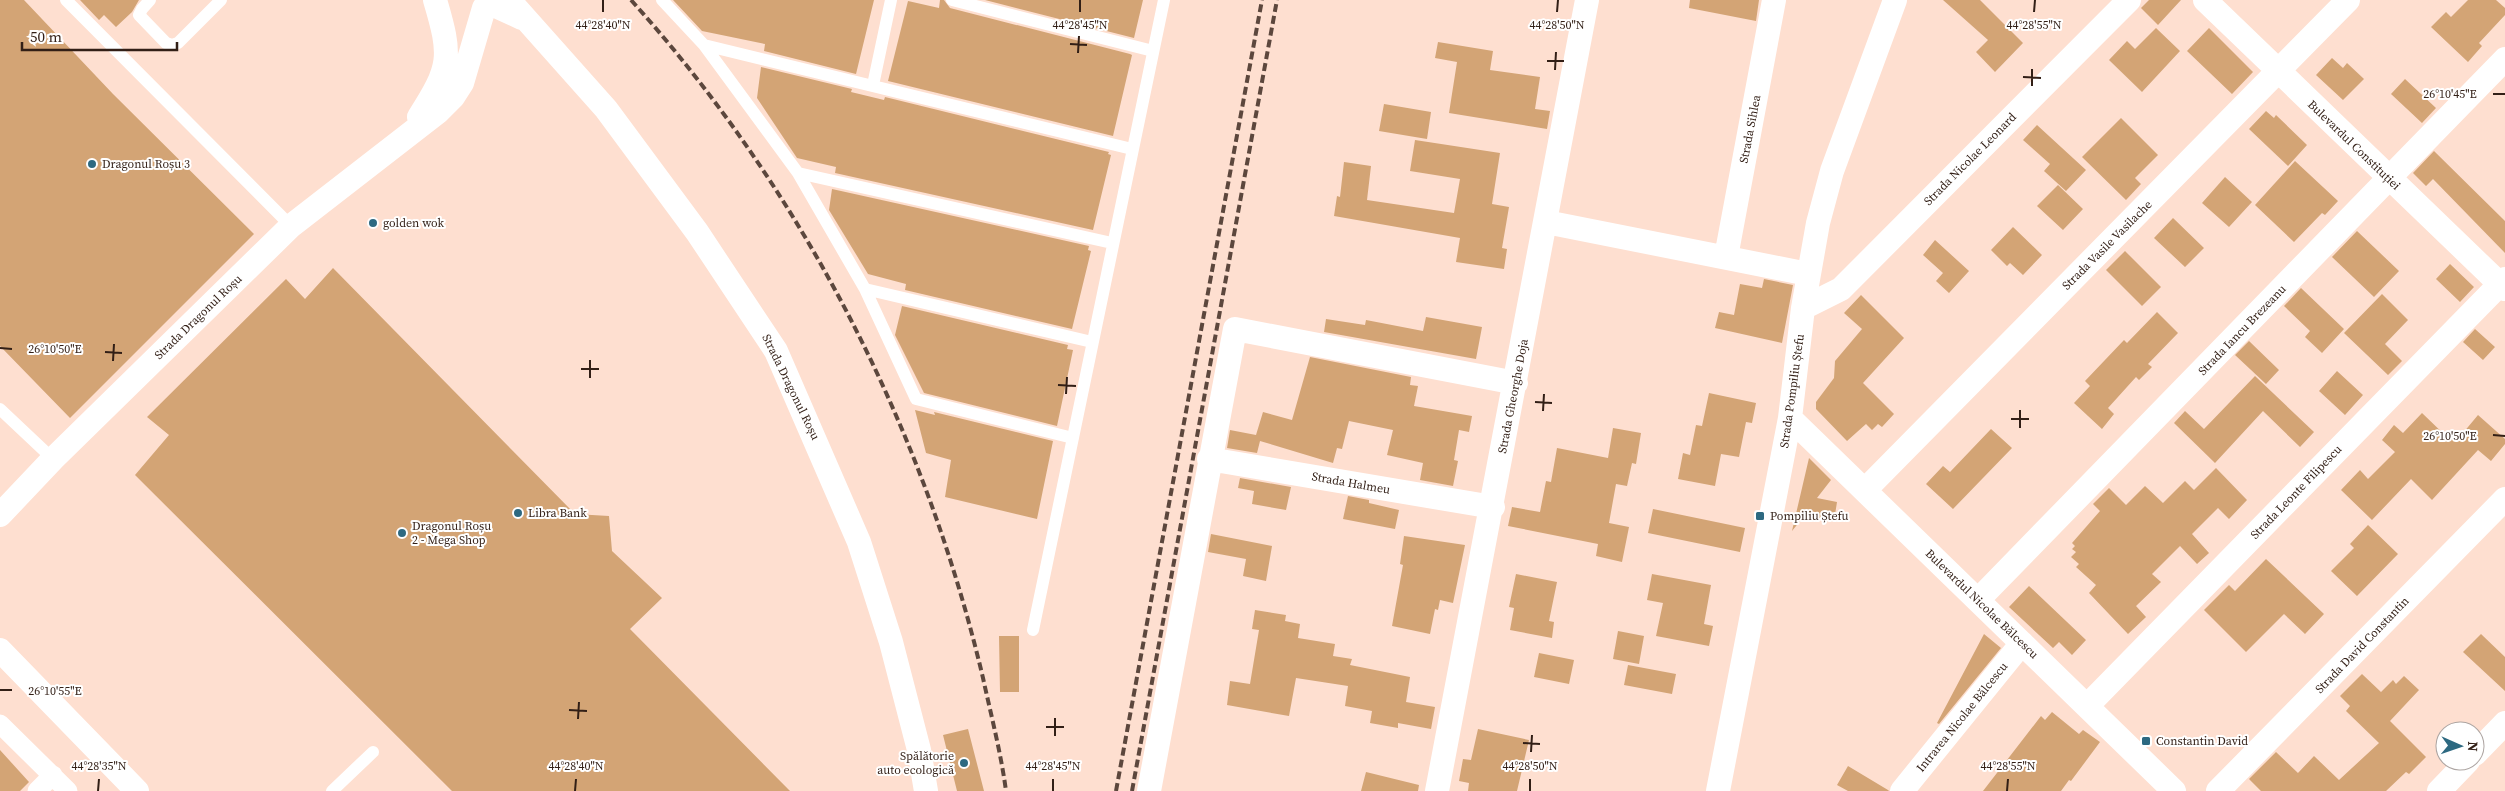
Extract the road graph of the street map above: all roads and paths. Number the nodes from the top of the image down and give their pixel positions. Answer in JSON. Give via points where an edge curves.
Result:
{"nodes":[{"id":1,"x":66,"y":0,"type":"edge"},
{"id":2,"x":150,"y":0,"type":"edge"},
{"id":3,"x":222,"y":0,"type":"edge"},
{"id":4,"x":435,"y":0,"type":"edge"},
{"id":5,"x":509,"y":0,"type":"edge"},
{"id":6,"x":662,"y":0,"type":"edge"},
{"id":7,"x":891,"y":0,"type":"edge"},
{"id":8,"x":952,"y":0,"type":"edge"},
{"id":9,"x":1164,"y":0,"type":"edge"},
{"id":10,"x":1587,"y":0,"type":"edge"},
{"id":11,"x":1774,"y":0,"type":"edge"},
{"id":12,"x":1895,"y":0,"type":"edge"},
{"id":13,"x":2129,"y":0,"type":"edge"},
{"id":14,"x":2205,"y":0,"type":"edge"},
{"id":15,"x":2348,"y":0,"type":"edge"},
{"id":16,"x":524,"y":19,"type":"junction"},
{"id":17,"x":704,"y":45,"type":"junction"},
{"id":18,"x":1153,"y":51,"type":"junction"},
{"id":19,"x":2505,"y":59,"type":"edge"},
{"id":20,"x":2278,"y":72,"type":"junction"},
{"id":21,"x":873,"y":85,"type":"junction"},
{"id":22,"x":409,"y":133,"type":"junction"},
{"id":23,"x":1132,"y":149,"type":"junction"},
{"id":24,"x":798,"y":173,"type":"junction"},
{"id":25,"x":2390,"y":179,"type":"junction"},
{"id":26,"x":1546,"y":222,"type":"junction"},
{"id":27,"x":291,"y":226,"type":"junction"},
{"id":28,"x":1112,"y":243,"type":"junction"},
{"id":29,"x":1726,"y":257,"type":"junction"},
{"id":30,"x":1808,"y":274,"type":"junction"},
{"id":31,"x":2503,"y":284,"type":"edge"},
{"id":32,"x":865,"y":289,"type":"junction"},
{"id":33,"x":1803,"y":308,"type":"junction"},
{"id":34,"x":1092,"y":342,"type":"junction"},
{"id":35,"x":1516,"y":383,"type":"junction"},
{"id":36,"x":0,"y":409,"type":"edge"},
{"id":37,"x":1790,"y":418,"type":"junction"},
{"id":38,"x":1073,"y":438,"type":"junction"},
{"id":39,"x":53,"y":459,"type":"junction"},
{"id":40,"x":1209,"y":459,"type":"junction"},
{"id":41,"x":1865,"y":490,"type":"junction"},
{"id":42,"x":2505,"y":499,"type":"edge"},
{"id":43,"x":1492,"y":507,"type":"junction"},
{"id":44,"x":0,"y":515,"type":"edge"},
{"id":45,"x":1978,"y":600,"type":"junction"},
{"id":46,"x":1033,"y":630,"type":"dead end"},
{"id":47,"x":2022,"y":643,"type":"junction"},
{"id":48,"x":0,"y":650,"type":"edge"},
{"id":49,"x":2087,"y":706,"type":"junction"},
{"id":50,"x":2505,"y":723,"type":"edge"},
{"id":51,"x":0,"y":724,"type":"edge"},
{"id":52,"x":2485,"y":744,"type":"edge"},
{"id":53,"x":373,"y":752,"type":"dead end"},
{"id":54,"x":2459,"y":771,"type":"edge"},
{"id":55,"x":53,"y":775,"type":"junction"},
{"id":56,"x":37,"y":791,"type":"edge"},
{"id":57,"x":68,"y":791,"type":"edge"},
{"id":58,"x":137,"y":791,"type":"edge"},
{"id":59,"x":332,"y":791,"type":"edge"},
{"id":60,"x":926,"y":791,"type":"edge"},
{"id":61,"x":1149,"y":791,"type":"edge"},
{"id":62,"x":1437,"y":791,"type":"edge"},
{"id":63,"x":1718,"y":791,"type":"edge"},
{"id":64,"x":1902,"y":791,"type":"edge"},
{"id":65,"x":2174,"y":791,"type":"edge"},
{"id":66,"x":2218,"y":791,"type":"edge"},
{"id":67,"x":2440,"y":791,"type":"edge"}],
"edges":[{"from":1,"to":27,"type":"lane"},
{"from":2,"to":3,"type":"lane","via":[[139,15],[166,43],[172,45]]},
{"from":4,"to":22,"type":"street","name":"Strada Dragonul Roșu","via":[[446,42],[446,63],[437,89]]},
{"from":5,"to":16,"type":"street","name":"Strada Dragonul Roșu"},
{"from":6,"to":17,"type":"lane"},
{"from":7,"to":21,"type":"lane"},
{"from":8,"to":18,"type":"lane"},
{"from":9,"to":18,"type":"lane"},
{"from":10,"to":26,"type":"street","name":"Strada Gheorghe Doja"},
{"from":11,"to":29,"type":"street","name":"Strada Sihlea"},
{"from":12,"to":30,"type":"street","name":"Strada Pompiliu Ștefu","via":[[1832,171]]},
{"from":13,"to":33,"type":"street","name":"Strada Nicolae Leonard","via":[[1841,288]]},
{"from":14,"to":20,"type":"street","name":"Bulevardul Constituției"},
{"from":15,"to":20,"type":"street","name":"Strada Vasile Vasilache"},
{"from":16,"to":22,"type":"street","name":"Strada Dragonul Roșu","via":[[496,6],[484,8],[462,83],[438,112]]},
{"from":16,"to":60,"type":"street","name":"Strada Dragonul Roșu","via":[[606,109],[693,225],[776,351],[839,492],[871,576],[919,750]]},
{"from":17,"to":21,"type":"lane"},
{"from":17,"to":24,"type":"lane"},
{"from":18,"to":23,"type":"lane"},
{"from":19,"to":25,"type":"street","name":"Strada Iancu Brezeanu"},
{"from":20,"to":25,"type":"street","name":"Bulevardul Constituției"},
{"from":20,"to":41,"type":"street","name":"Strada Vasile Vasilache"},
{"from":21,"to":23,"type":"lane"},
{"from":22,"to":27,"type":"street","name":"Strada Dragonul Roșu"},
{"from":23,"to":28,"type":"lane"},
{"from":24,"to":28,"type":"lane"},
{"from":24,"to":32,"type":"lane"},
{"from":25,"to":31,"type":"street","name":"Bulevardul Constituției"},
{"from":25,"to":45,"type":"street","name":"Strada Iancu Brezeanu"},
{"from":26,"to":29,"type":"street"},
{"from":26,"to":35,"type":"street","name":"Strada Gheorghe Doja"},
{"from":27,"to":39,"type":"street","name":"Strada Dragonul Roșu"},
{"from":28,"to":34,"type":"lane"},
{"from":29,"to":30,"type":"street"},
{"from":30,"to":33,"type":"street","name":"Strada Pompiliu Ștefu"},
{"from":31,"to":49,"type":"street","name":"Strada Leonte Filipescu"},
{"from":32,"to":34,"type":"lane"},
{"from":32,"to":38,"type":"lane","via":[[916,399]]},
{"from":33,"to":37,"type":"street","name":"Strada Pompiliu Ștefu"},
{"from":34,"to":38,"type":"lane"},
{"from":35,"to":40,"type":"street","via":[[1235,329]]},
{"from":35,"to":43,"type":"street","name":"Strada Gheorghe Doja"},
{"from":36,"to":39,"type":"lane"},
{"from":37,"to":41,"type":"street","name":"Bulevardul Nicolae Bălcescu"},
{"from":37,"to":63,"type":"street","name":"Strada Pompiliu Ștefu"},
{"from":38,"to":46,"type":"lane"},
{"from":39,"to":44,"type":"street","name":"Strada Dragonul Roșu"},
{"from":40,"to":43,"type":"street","name":"Strada Halmeu"},
{"from":40,"to":61,"type":"street"},
{"from":41,"to":45,"type":"street","name":"Bulevardul Nicolae Bălcescu"},
{"from":42,"to":66,"type":"street","name":"Strada David Constantin"},
{"from":43,"to":62,"type":"street","name":"Strada Gheorghe Doja"},
{"from":45,"to":47,"type":"street","name":"Bulevardul Nicolae Bălcescu"},
{"from":47,"to":49,"type":"street","name":"Bulevardul Nicolae Bălcescu"},
{"from":47,"to":64,"type":"street","name":"Intrarea Nicolae Bălcescu"},
{"from":48,"to":58,"type":"street"},
{"from":49,"to":65,"type":"street","name":"Bulevardul Nicolae Bălcescu"},
{"from":50,"to":52,"type":"street"},
{"from":51,"to":55,"type":"street"},
{"from":53,"to":59,"type":"lane"},
{"from":54,"to":67,"type":"street"},
{"from":55,"to":56,"type":"street"},
{"from":55,"to":57,"type":"street"}]}
